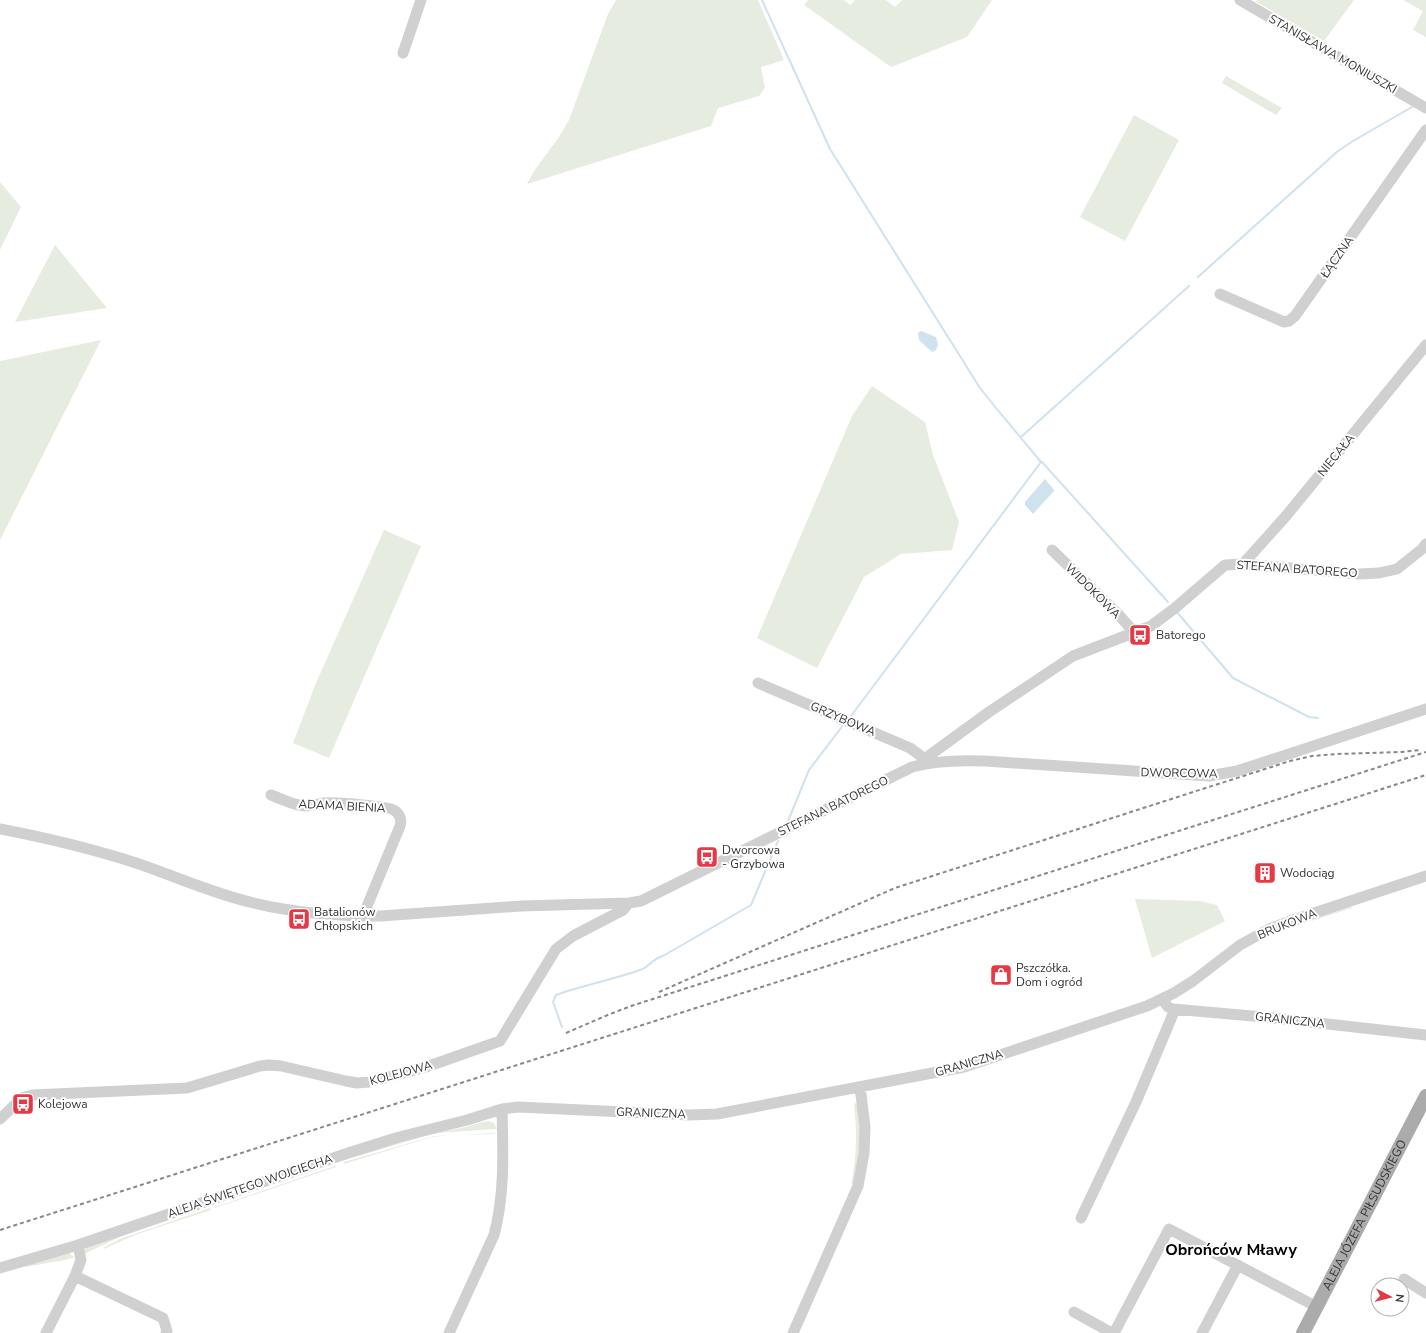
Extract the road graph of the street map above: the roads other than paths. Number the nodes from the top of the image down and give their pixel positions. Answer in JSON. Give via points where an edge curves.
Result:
{"nodes":[{"id":1,"x":421,"y":0,"type":"edge"},
{"id":2,"x":1240,"y":0,"type":"edge"},
{"id":3,"x":402,"y":52,"type":"dead end"},
{"id":4,"x":1426,"y":108,"type":"edge"},
{"id":5,"x":1426,"y":130,"type":"edge"},
{"id":6,"x":1220,"y":294,"type":"dead end"},
{"id":7,"x":1426,"y":345,"type":"edge"},
{"id":8,"x":1426,"y":544,"type":"edge"},
{"id":9,"x":1052,"y":550,"type":"dead end"},
{"id":10,"x":1243,"y":564,"type":"junction"},
{"id":11,"x":1134,"y":632,"type":"junction"},
{"id":12,"x":758,"y":683,"type":"dead end"},
{"id":13,"x":1426,"y":709,"type":"edge"},
{"id":14,"x":948,"y":742,"type":"junction"},
{"id":15,"x":961,"y":760,"type":"junction"},
{"id":16,"x":924,"y":761,"type":"junction"},
{"id":17,"x":271,"y":795,"type":"dead end"},
{"id":18,"x":0,"y":829,"type":"edge"},
{"id":19,"x":1426,"y":876,"type":"edge"},
{"id":20,"x":629,"y":904,"type":"junction"},
{"id":21,"x":590,"y":905,"type":"junction"},
{"id":22,"x":363,"y":916,"type":"junction"},
{"id":23,"x":592,"y":926,"type":"junction"},
{"id":24,"x":1162,"y":999,"type":"junction"},
{"id":25,"x":1173,"y":1009,"type":"junction"},
{"id":26,"x":1426,"y":1035,"type":"edge"},
{"id":27,"x":500,"y":1041,"type":"joint"},
{"id":28,"x":860,"y":1087,"type":"junction"},
{"id":29,"x":1426,"y":1096,"type":"edge"},
{"id":30,"x":502,"y":1109,"type":"junction"},
{"id":31,"x":0,"y":1119,"type":"edge"},
{"id":32,"x":1081,"y":1218,"type":"dead end"},
{"id":33,"x":78,"y":1245,"type":"junction"},
{"id":34,"x":1238,"y":1265,"type":"junction"},
{"id":35,"x":0,"y":1268,"type":"edge"},
{"id":36,"x":74,"y":1276,"type":"junction"},
{"id":37,"x":1410,"y":1283,"type":"edge"},
{"id":38,"x":1426,"y":1293,"type":"edge"},
{"id":39,"x":1316,"y":1307,"type":"junction"},
{"id":40,"x":1074,"y":1312,"type":"dead end"},
{"id":41,"x":46,"y":1333,"type":"edge"},
{"id":42,"x":166,"y":1333,"type":"edge"},
{"id":43,"x":449,"y":1333,"type":"edge"},
{"id":44,"x":793,"y":1333,"type":"edge"},
{"id":45,"x":1113,"y":1333,"type":"edge"},
{"id":46,"x":1202,"y":1333,"type":"edge"},
{"id":47,"x":1303,"y":1333,"type":"edge"}],
"edges":[{"from":1,"to":3,"type":"street"},
{"from":2,"to":4,"type":"street","name":"STANISŁAWA MONIUSZKI"},
{"from":5,"to":6,"type":"street","name":"ŁĄCZNA","via":[[1290,321],[1284,322]]},
{"from":7,"to":10,"type":"street","name":"NIECAŁA","via":[[1286,516]]},
{"from":8,"to":10,"type":"street","name":"STEFANA BATOREGO","via":[[1397,569],[1379,573],[1359,574]]},
{"from":9,"to":11,"type":"street","name":"WIDOKOWA"},
{"from":10,"to":11,"type":"street","name":"STEFANA BATOREGO","via":[[1225,565],[1151,626]]},
{"from":11,"to":14,"type":"street","name":"STEFANA BATOREGO","via":[[1073,656]]},
{"from":12,"to":16,"type":"street","name":"GRZYBOWA","via":[[910,748]]},
{"from":13,"to":15,"type":"street","name":"DWORCOWA","via":[[1237,771],[1209,776]]},
{"from":14,"to":15,"type":"street"},
{"from":14,"to":16,"type":"street","name":"STEFANA BATOREGO"},
{"from":15,"to":16,"type":"street","name":"DWORCOWA"},
{"from":16,"to":20,"type":"street","name":"STEFANA BATOREGO","via":[[641,901]]},
{"from":17,"to":22,"type":"street","name":"ADAMA BIENIA","via":[[307,806],[330,803],[380,807],[390,808],[398,814],[400,826]]},
{"from":18,"to":22,"type":"street","via":[[104,853],[254,904],[299,911]]},
{"from":19,"to":24,"type":"street","name":"BRUKOWA","via":[[1269,929],[1240,945],[1193,981]]},
{"from":20,"to":21,"type":"street"},
{"from":20,"to":23,"type":"street","name":"STEFANA BATOREGO","via":[[623,910]]},
{"from":21,"to":22,"type":"street","via":[[521,906]]},
{"from":21,"to":23,"type":"street"},
{"from":23,"to":27,"type":"street","name":"STEFANA BATOREGO","via":[[556,949]]},
{"from":24,"to":25,"type":"street"},
{"from":24,"to":28,"type":"street","name":"GRANICZNA","via":[[964,1067]]},
{"from":25,"to":26,"type":"street","name":"GRANICZNA"},
{"from":25,"to":32,"type":"street","via":[[1136,1102]]},
{"from":27,"to":31,"type":"street","name":"KOLEJOWA","via":[[426,1067],[369,1082],[357,1083],[269,1065],[187,1088],[32,1095],[22,1098]]},
{"from":28,"to":30,"type":"street","name":"GRANICZNA","via":[[716,1114],[518,1107]]},
{"from":28,"to":44,"type":"street","via":[[865,1127],[864,1153],[858,1186]]},
{"from":29,"to":39,"type":"main road","name":"ALEJA JÓZEFA PIŁSUDSKIEGO"},
{"from":30,"to":33,"type":"street","name":"ALEJA ŚWIĘTEGO WOJCIECHA","via":[[351,1152]]},
{"from":30,"to":43,"type":"street","via":[[498,1221]]},
{"from":33,"to":35,"type":"street","name":"ALEJA ŚWIĘTEGO WOJCIECHA"},
{"from":33,"to":36,"type":"street","via":[[81,1260]]},
{"from":34,"to":39,"type":"street"},
{"from":34,"to":45,"type":"street","via":[[1169,1229]]},
{"from":34,"to":46,"type":"street"},
{"from":36,"to":41,"type":"street"},
{"from":36,"to":42,"type":"street","via":[[163,1318]]},
{"from":37,"to":38,"type":"street"},
{"from":39,"to":47,"type":"main road","name":"ALEJA JÓZEFA PIŁSUDSKIEGO"},
{"from":40,"to":45,"type":"street"}]}
